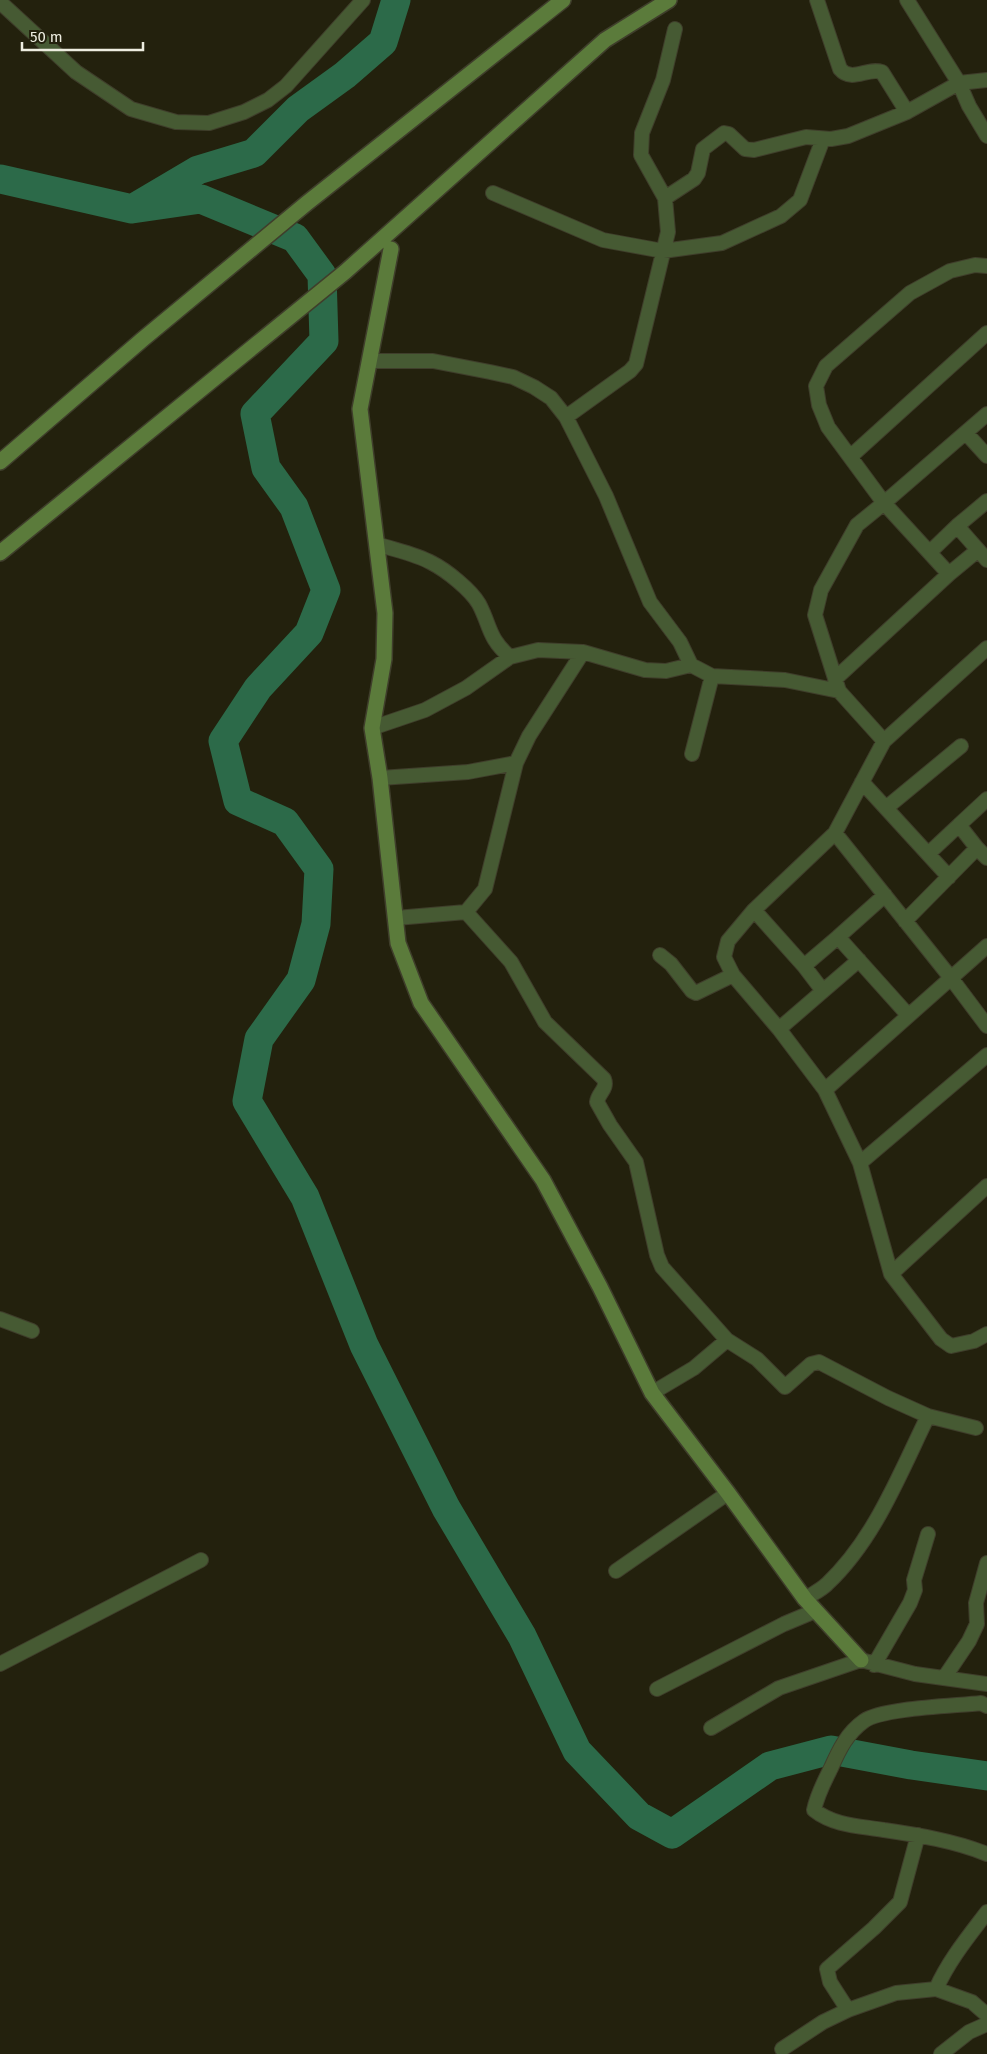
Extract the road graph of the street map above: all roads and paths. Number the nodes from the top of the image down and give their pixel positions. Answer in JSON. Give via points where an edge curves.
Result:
{"nodes":[{"id":1,"x":363,"y":0,"type":"edge"},
{"id":2,"x":563,"y":0,"type":"edge"},
{"id":3,"x":669,"y":0,"type":"edge"},
{"id":4,"x":817,"y":0,"type":"edge"},
{"id":5,"x":907,"y":0,"type":"edge"},
{"id":6,"x":0,"y":2,"type":"edge"},
{"id":7,"x":675,"y":29,"type":"dead end"},
{"id":8,"x":987,"y":80,"type":"edge"},
{"id":9,"x":959,"y":84,"type":"junction"},
{"id":10,"x":907,"y":112,"type":"junction"},
{"id":11,"x":987,"y":136,"type":"edge"},
{"id":12,"x":823,"y":139,"type":"junction"},
{"id":13,"x":494,"y":193,"type":"dead end"},
{"id":14,"x":665,"y":198,"type":"junction"},
{"id":15,"x":391,"y":249,"type":"dead end"},
{"id":16,"x":663,"y":251,"type":"junction"},
{"id":17,"x":987,"y":266,"type":"edge"},
{"id":18,"x":987,"y":333,"type":"edge"},
{"id":19,"x":371,"y":361,"type":"junction"},
{"id":20,"x":987,"y":414,"type":"edge"},
{"id":21,"x":566,"y":417,"type":"junction"},
{"id":22,"x":966,"y":433,"type":"junction"},
{"id":23,"x":987,"y":456,"type":"edge"},
{"id":24,"x":850,"y":457,"type":"junction"},
{"id":25,"x":0,"y":462,"type":"edge"},
{"id":26,"x":987,"y":501,"type":"edge"},
{"id":27,"x":884,"y":503,"type":"junction"},
{"id":28,"x":957,"y":526,"type":"junction"},
{"id":29,"x":377,"y":544,"type":"junction"},
{"id":30,"x":930,"y":552,"type":"junction"},
{"id":31,"x":0,"y":553,"type":"edge"},
{"id":32,"x":982,"y":555,"type":"edge"},
{"id":33,"x":949,"y":574,"type":"junction"},
{"id":34,"x":987,"y":648,"type":"edge"},
{"id":35,"x":583,"y":652,"type":"junction"},
{"id":36,"x":510,"y":656,"type":"junction"},
{"id":37,"x":692,"y":665,"type":"junction"},
{"id":38,"x":712,"y":676,"type":"junction"},
{"id":39,"x":837,"y":685,"type":"junction"},
{"id":40,"x":372,"y":728,"type":"junction"},
{"id":41,"x":884,"y":742,"type":"junction"},
{"id":42,"x":961,"y":746,"type":"dead end"},
{"id":43,"x":692,"y":754,"type":"dead end"},
{"id":44,"x":516,"y":763,"type":"junction"},
{"id":45,"x":380,"y":778,"type":"junction"},
{"id":46,"x":862,"y":782,"type":"junction"},
{"id":47,"x":987,"y":799,"type":"edge"},
{"id":48,"x":886,"y":808,"type":"junction"},
{"id":49,"x":959,"y":825,"type":"junction"},
{"id":50,"x":835,"y":833,"type":"junction"},
{"id":51,"x":982,"y":853,"type":"edge"},
{"id":52,"x":928,"y":854,"type":"junction"},
{"id":53,"x":949,"y":877,"type":"junction"},
{"id":54,"x":885,"y":895,"type":"junction"},
{"id":55,"x":754,"y":910,"type":"junction"},
{"id":56,"x":466,"y":912,"type":"junction"},
{"id":57,"x":396,"y":918,"type":"junction"},
{"id":58,"x":905,"y":921,"type":"junction"},
{"id":59,"x":838,"y":937,"type":"junction"},
{"id":60,"x":987,"y":946,"type":"edge"},
{"id":61,"x":660,"y":955,"type":"dead end"},
{"id":62,"x":859,"y":960,"type":"junction"},
{"id":63,"x":804,"y":966,"type":"junction"},
{"id":64,"x":733,"y":975,"type":"junction"},
{"id":65,"x":951,"y":978,"type":"junction"},
{"id":66,"x":823,"y":991,"type":"junction"},
{"id":67,"x":908,"y":1015,"type":"junction"},
{"id":68,"x":987,"y":1026,"type":"edge"},
{"id":69,"x":779,"y":1029,"type":"junction"},
{"id":70,"x":987,"y":1055,"type":"edge"},
{"id":71,"x":825,"y":1090,"type":"junction"},
{"id":72,"x":860,"y":1163,"type":"junction"},
{"id":73,"x":987,"y":1186,"type":"edge"},
{"id":74,"x":891,"y":1274,"type":"junction"},
{"id":75,"x":0,"y":1319,"type":"edge"},
{"id":76,"x":32,"y":1331,"type":"dead end"},
{"id":77,"x":987,"y":1334,"type":"edge"},
{"id":78,"x":727,"y":1340,"type":"junction"},
{"id":79,"x":652,"y":1392,"type":"junction"},
{"id":80,"x":928,"y":1416,"type":"junction"},
{"id":81,"x":976,"y":1428,"type":"dead end"},
{"id":82,"x":728,"y":1493,"type":"junction"},
{"id":83,"x":928,"y":1534,"type":"dead end"},
{"id":84,"x":201,"y":1560,"type":"dead end"},
{"id":85,"x":987,"y":1563,"type":"edge"},
{"id":86,"x":616,"y":1571,"type":"dead end"},
{"id":87,"x":805,"y":1598,"type":"junction"},
{"id":88,"x":815,"y":1611,"type":"junction"},
{"id":89,"x":868,"y":1663,"type":"junction"},
{"id":90,"x":0,"y":1664,"type":"edge"},
{"id":91,"x":944,"y":1678,"type":"junction"},
{"id":92,"x":986,"y":1684,"type":"edge"},
{"id":93,"x":657,"y":1689,"type":"dead end"},
{"id":94,"x":984,"y":1705,"type":"edge"},
{"id":95,"x":711,"y":1728,"type":"dead end"},
{"id":96,"x":918,"y":1836,"type":"junction"},
{"id":97,"x":987,"y":1854,"type":"edge"},
{"id":98,"x":987,"y":1912,"type":"edge"},
{"id":99,"x":936,"y":1989,"type":"junction"},
{"id":100,"x":848,"y":2010,"type":"junction"},
{"id":101,"x":987,"y":2015,"type":"edge"},
{"id":102,"x":987,"y":2024,"type":"edge"},
{"id":103,"x":782,"y":2049,"type":"dead end"},
{"id":104,"x":941,"y":2054,"type":"edge"}],
"edges":[{"from":1,"to":6,"type":"street","via":[[286,86],[244,112],[209,123],[176,122],[131,109],[76,72]]},
{"from":2,"to":25,"type":"main road","via":[[307,202]]},
{"from":3,"to":31,"type":"main road","via":[[606,40],[345,272]]},
{"from":4,"to":10,"type":"street","via":[[844,74],[882,72]]},
{"from":5,"to":9,"type":"street"},
{"from":7,"to":14,"type":"street","via":[[663,80],[642,133],[641,155]]},
{"from":8,"to":9,"type":"street"},
{"from":9,"to":10,"type":"street"},
{"from":9,"to":11,"type":"street"},
{"from":10,"to":12,"type":"street","via":[[848,136]]},
{"from":12,"to":14,"type":"street","via":[[806,137],[754,150],[745,149],[724,133],[703,149],[694,179]]},
{"from":12,"to":16,"type":"street","via":[[800,200],[781,216],[722,243]]},
{"from":13,"to":16,"type":"street","via":[[603,240]]},
{"from":14,"to":16,"type":"street","via":[[668,232]]},
{"from":15,"to":19,"type":"main road"},
{"from":16,"to":21,"type":"street","via":[[636,364]]},
{"from":17,"to":24,"type":"street","via":[[950,271],[910,293],[826,366],[816,386],[819,405],[828,427]]},
{"from":18,"to":24,"type":"street"},
{"from":19,"to":21,"type":"street","via":[[433,361],[513,378],[551,398]]},
{"from":19,"to":29,"type":"main road","via":[[360,409]]},
{"from":20,"to":22,"type":"street"},
{"from":21,"to":37,"type":"street","via":[[606,496],[650,602],[680,642]]},
{"from":22,"to":23,"type":"street"},
{"from":22,"to":27,"type":"street"},
{"from":24,"to":27,"type":"street"},
{"from":26,"to":28,"type":"street"},
{"from":27,"to":30,"type":"street"},
{"from":27,"to":39,"type":"street","via":[[857,526],[821,590],[815,615]]},
{"from":28,"to":30,"type":"street"},
{"from":28,"to":32,"type":"street"},
{"from":29,"to":36,"type":"street","via":[[432,563],[458,582],[475,599],[497,646]]},
{"from":29,"to":40,"type":"main road","via":[[385,613],[384,659]]},
{"from":30,"to":33,"type":"street"},
{"from":32,"to":33,"type":"street"},
{"from":33,"to":39,"type":"street"},
{"from":34,"to":41,"type":"street"},
{"from":35,"to":36,"type":"street","via":[[538,650]]},
{"from":35,"to":37,"type":"street","via":[[645,670],[666,671]]},
{"from":35,"to":44,"type":"street"},
{"from":36,"to":40,"type":"street","via":[[466,688],[425,710]]},
{"from":37,"to":38,"type":"street"},
{"from":38,"to":39,"type":"street"},
{"from":38,"to":43,"type":"street"},
{"from":39,"to":41,"type":"street"},
{"from":40,"to":45,"type":"main road"},
{"from":41,"to":46,"type":"street"},
{"from":42,"to":48,"type":"street"},
{"from":44,"to":45,"type":"street","via":[[468,772]]},
{"from":44,"to":56,"type":"street","via":[[485,889]]},
{"from":45,"to":57,"type":"main road"},
{"from":46,"to":48,"type":"street"},
{"from":46,"to":50,"type":"street"},
{"from":47,"to":49,"type":"street"},
{"from":48,"to":52,"type":"street"},
{"from":49,"to":51,"type":"street"},
{"from":49,"to":52,"type":"street"},
{"from":50,"to":54,"type":"street"},
{"from":50,"to":55,"type":"street"},
{"from":51,"to":53,"type":"street"},
{"from":52,"to":53,"type":"street"},
{"from":53,"to":58,"type":"street"},
{"from":54,"to":58,"type":"street"},
{"from":54,"to":59,"type":"street"},
{"from":55,"to":63,"type":"street"},
{"from":55,"to":64,"type":"street","via":[[728,941],[724,957]]},
{"from":56,"to":57,"type":"street"},
{"from":56,"to":78,"type":"street","via":[[511,962],[545,1022],[604,1079],[605,1088],[597,1102],[636,1162],[662,1267]]},
{"from":57,"to":79,"type":"main road","via":[[398,943],[421,1003],[543,1180]]},
{"from":58,"to":65,"type":"street"},
{"from":59,"to":62,"type":"street"},
{"from":59,"to":63,"type":"street"},
{"from":60,"to":65,"type":"street"},
{"from":61,"to":64,"type":"street","via":[[696,993]]},
{"from":62,"to":66,"type":"street"},
{"from":62,"to":67,"type":"street"},
{"from":63,"to":66,"type":"street"},
{"from":64,"to":69,"type":"street"},
{"from":65,"to":67,"type":"street"},
{"from":65,"to":68,"type":"street"},
{"from":66,"to":69,"type":"street"},
{"from":67,"to":71,"type":"street"},
{"from":69,"to":71,"type":"street"},
{"from":70,"to":72,"type":"street"},
{"from":71,"to":72,"type":"street"},
{"from":72,"to":74,"type":"street"},
{"from":73,"to":74,"type":"street"},
{"from":74,"to":77,"type":"street","via":[[940,1339],[951,1346],[974,1341]]},
{"from":75,"to":76,"type":"street"},
{"from":78,"to":79,"type":"street","via":[[694,1368]]},
{"from":78,"to":80,"type":"street","via":[[757,1359],[785,1387],[811,1364],[819,1362]]},
{"from":79,"to":82,"type":"main road"},
{"from":80,"to":81,"type":"street"},
{"from":80,"to":87,"type":"street","via":[[882,1510],[854,1553],[827,1585]]},
{"from":82,"to":86,"type":"street"},
{"from":82,"to":87,"type":"main road"},
{"from":83,"to":89,"type":"street","via":[[910,1603]]},
{"from":84,"to":90,"type":"street"},
{"from":85,"to":91,"type":"street","via":[[976,1603],[976,1624],[969,1641]]},
{"from":87,"to":88,"type":"main road"},
{"from":88,"to":89,"type":"main road"},
{"from":88,"to":93,"type":"street"},
{"from":89,"to":91,"type":"street"},
{"from":89,"to":95,"type":"street","via":[[779,1688]]},
{"from":91,"to":92,"type":"street"},
{"from":92,"to":94,"type":"street"},
{"from":94,"to":96,"type":"street","via":[[878,1715],[865,1720],[842,1744],[816,1798],[814,1810],[836,1822]]},
{"from":96,"to":97,"type":"street"},
{"from":96,"to":100,"type":"street","via":[[900,1902],[827,1969],[830,1982]]},
{"from":98,"to":99,"type":"street","via":[[956,1952]]},
{"from":99,"to":100,"type":"street","via":[[896,1993]]},
{"from":99,"to":101,"type":"street","via":[[972,2002]]},
{"from":100,"to":103,"type":"street"},
{"from":102,"to":104,"type":"street","via":[[969,2032]]}]}
